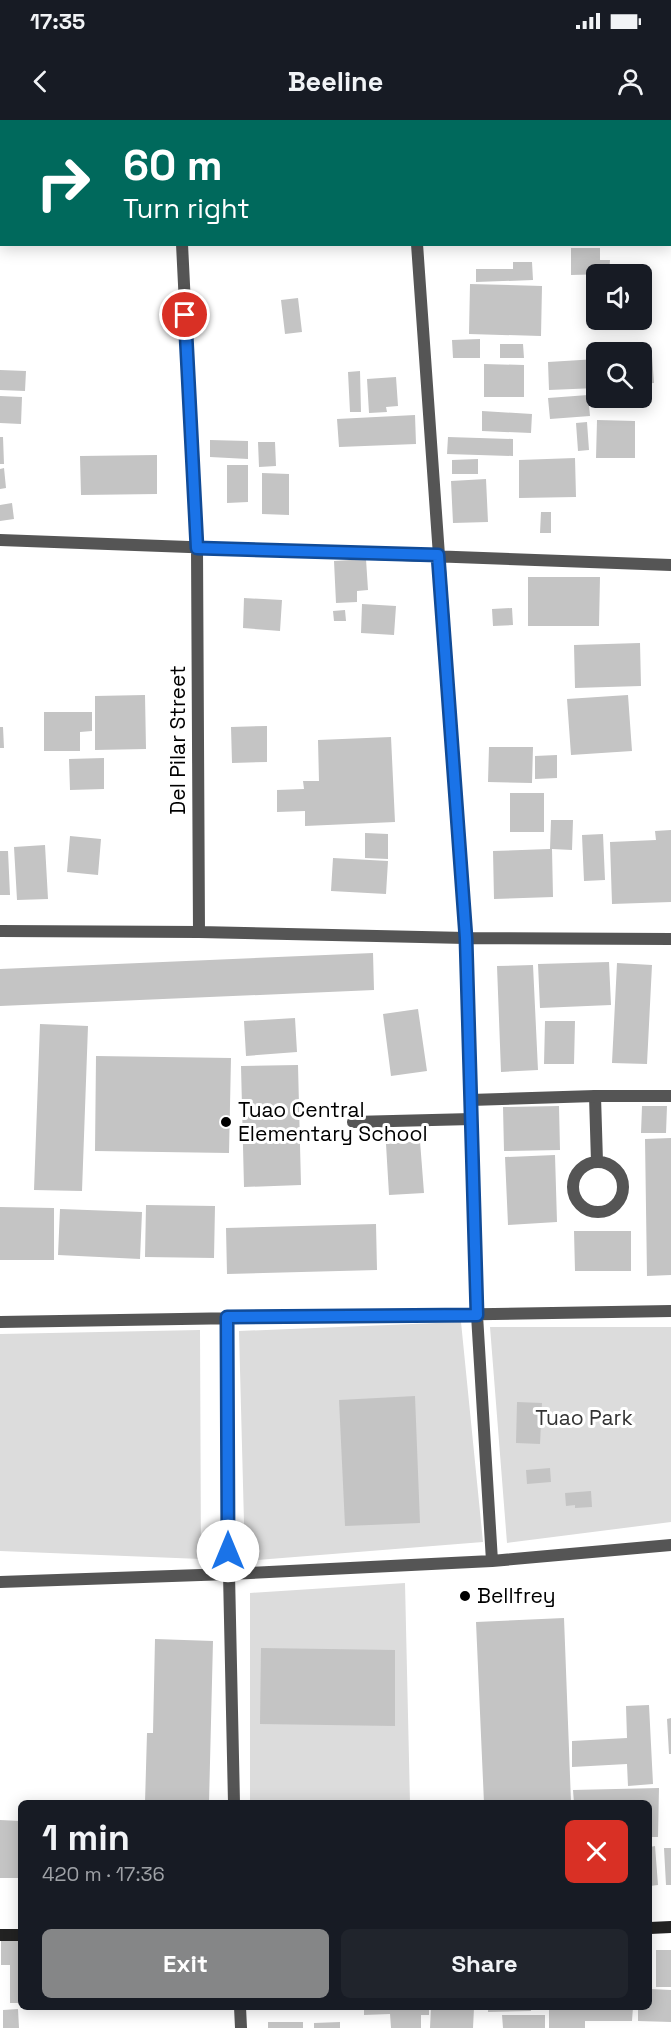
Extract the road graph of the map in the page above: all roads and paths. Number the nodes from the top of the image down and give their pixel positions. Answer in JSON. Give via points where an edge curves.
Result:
{"nodes":[{"id":1,"x":182,"y":246,"type":"edge"},
{"id":2,"x":417,"y":246,"type":"edge"},
{"id":3,"x":0,"y":540,"type":"edge"},
{"id":4,"x":197,"y":548,"type":"junction"},
{"id":5,"x":438,"y":555,"type":"junction"},
{"id":6,"x":671,"y":565,"type":"edge"},
{"id":7,"x":0,"y":931,"type":"edge"},
{"id":8,"x":199,"y":932,"type":"junction"},
{"id":9,"x":466,"y":938,"type":"junction"},
{"id":10,"x":671,"y":939,"type":"edge"},
{"id":11,"x":595,"y":1096,"type":"junction"},
{"id":12,"x":671,"y":1096,"type":"edge"},
{"id":13,"x":470,"y":1100,"type":"junction"},
{"id":14,"x":472,"y":1119,"type":"junction"},
{"id":15,"x":353,"y":1122,"type":"dead end"},
{"id":16,"x":597,"y":1162,"type":"junction"},
{"id":17,"x":671,"y":1311,"type":"edge"},
{"id":18,"x":477,"y":1315,"type":"junction"},
{"id":19,"x":227,"y":1317,"type":"junction"},
{"id":20,"x":0,"y":1322,"type":"edge"},
{"id":21,"x":671,"y":1545,"type":"edge"},
{"id":22,"x":492,"y":1561,"type":"junction"},
{"id":23,"x":229,"y":1574,"type":"junction"},
{"id":24,"x":0,"y":1582,"type":"edge"},
{"id":25,"x":234,"y":1800,"type":"edge"},
{"id":26,"x":671,"y":1927,"type":"edge"},
{"id":27,"x":652,"y":1928,"type":"edge"},
{"id":28,"x":0,"y":1935,"type":"edge"},
{"id":29,"x":18,"y":1935,"type":"edge"},
{"id":30,"x":240,"y":2010,"type":"edge"},
{"id":31,"x":241,"y":2028,"type":"edge"}],
"edges":[{"from":1,"to":4,"type":"street","name":"Del Pilar Street"},
{"from":2,"to":5,"type":"street"},
{"from":3,"to":4,"type":"street"},
{"from":4,"to":5,"type":"street"},
{"from":4,"to":8,"type":"street","name":"Del Pilar Street"},
{"from":5,"to":6,"type":"street"},
{"from":5,"to":9,"type":"street"},
{"from":7,"to":8,"type":"street"},
{"from":8,"to":9,"type":"street"},
{"from":9,"to":10,"type":"street"},
{"from":9,"to":13,"type":"street"},
{"from":11,"to":12,"type":"street"},
{"from":11,"to":13,"type":"street"},
{"from":11,"to":16,"type":"street"},
{"from":13,"to":14,"type":"street"},
{"from":14,"to":15,"type":"street"},
{"from":14,"to":18,"type":"street"},
{"from":16,"to":16,"type":"street","via":[[575,1175],[572,1191],[582,1208],[599,1213],[608,1211],[621,1199],[623,1183],[609,1164]]},
{"from":17,"to":18,"type":"street"},
{"from":18,"to":19,"type":"street"},
{"from":18,"to":22,"type":"street"},
{"from":19,"to":20,"type":"street"},
{"from":19,"to":23,"type":"street"},
{"from":21,"to":22,"type":"street"},
{"from":22,"to":23,"type":"street"},
{"from":23,"to":24,"type":"street"},
{"from":23,"to":25,"type":"street"},
{"from":26,"to":27,"type":"street"},
{"from":28,"to":29,"type":"street"},
{"from":30,"to":31,"type":"street"}]}
